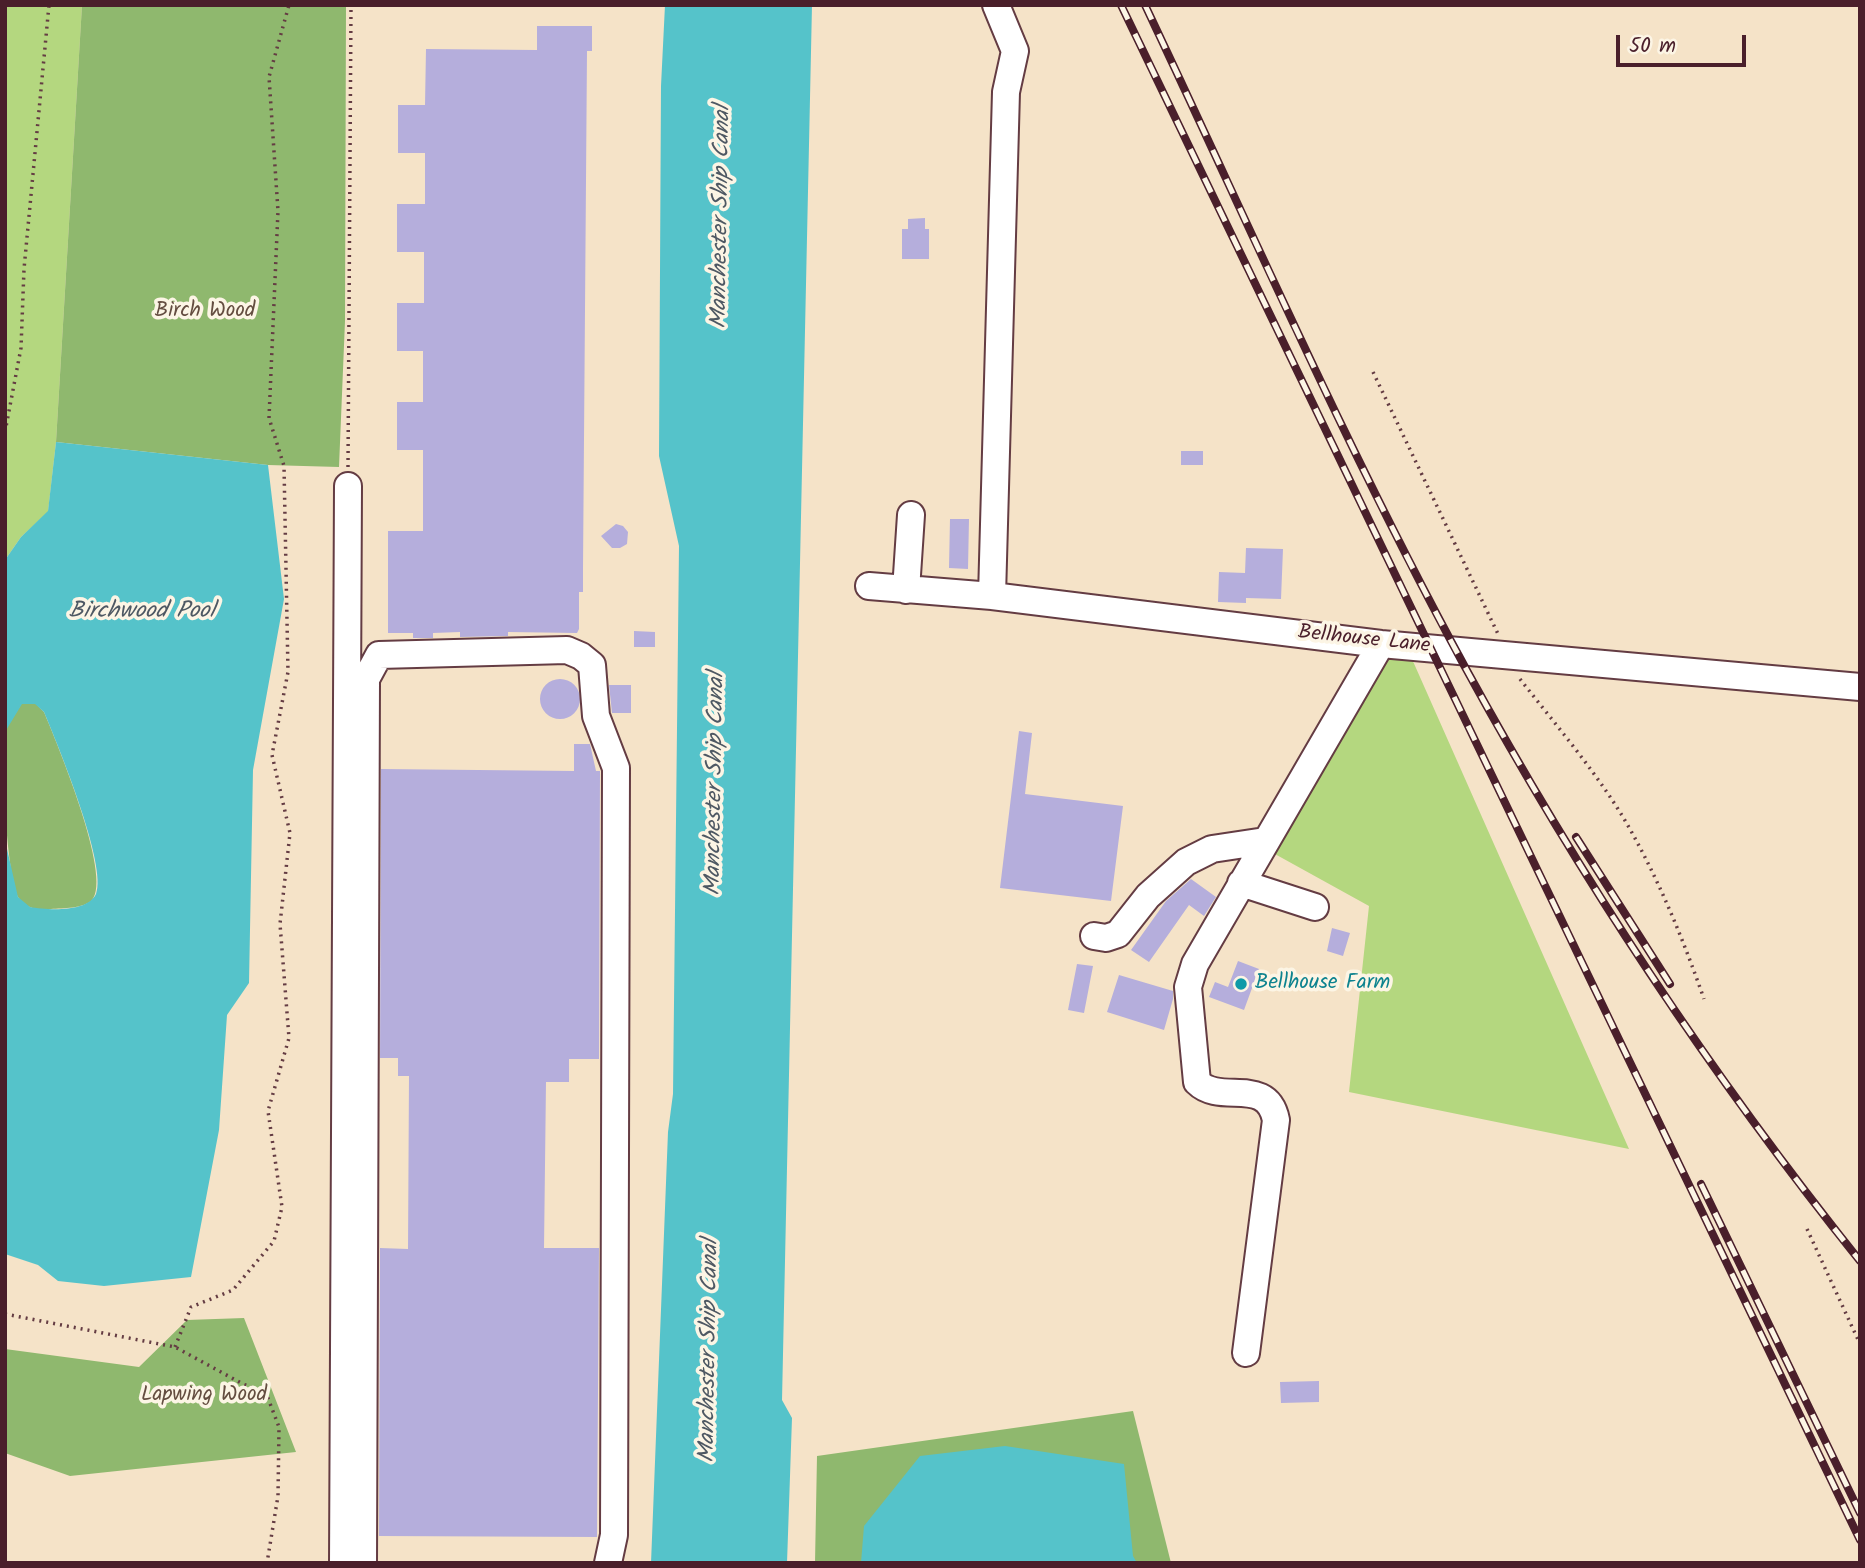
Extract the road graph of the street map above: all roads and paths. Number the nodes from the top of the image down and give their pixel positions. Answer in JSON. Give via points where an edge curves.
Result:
{"nodes":[{"id":1,"x":49,"y":5,"type":"edge"},
{"id":2,"x":289,"y":5,"type":"edge"},
{"id":3,"x":351,"y":5,"type":"edge"},
{"id":4,"x":996,"y":5,"type":"edge"},
{"id":5,"x":1373,"y":372,"type":"dead end"},
{"id":6,"x":5,"y":432,"type":"edge"},
{"id":7,"x":348,"y":486,"type":"joint"},
{"id":8,"x":911,"y":515,"type":"dead end"},
{"id":9,"x":869,"y":586,"type":"dead end"},
{"id":10,"x":906,"y":590,"type":"junction"},
{"id":11,"x":992,"y":596,"type":"junction"},
{"id":12,"x":1381,"y":644,"type":"junction"},
{"id":13,"x":1508,"y":655,"type":"junction"},
{"id":14,"x":1860,"y":687,"type":"edge"},
{"id":15,"x":1265,"y":841,"type":"junction"},
{"id":16,"x":1241,"y":883,"type":"junction"},
{"id":17,"x":1315,"y":907,"type":"dead end"},
{"id":18,"x":1094,"y":936,"type":"dead end"},
{"id":19,"x":1704,"y":999,"type":"dead end"},
{"id":20,"x":1808,"y":1229,"type":"dead end"},
{"id":21,"x":5,"y":1314,"type":"edge"},
{"id":22,"x":1860,"y":1344,"type":"edge"},
{"id":23,"x":175,"y":1347,"type":"junction"},
{"id":24,"x":1246,"y":1353,"type":"dead end"},
{"id":25,"x":267,"y":1563,"type":"edge"},
{"id":26,"x":343,"y":1563,"type":"edge"},
{"id":27,"x":363,"y":1563,"type":"edge"},
{"id":28,"x":608,"y":1563,"type":"edge"}],
"edges":[{"from":1,"to":6,"type":"path","via":[[21,348]]},
{"from":2,"to":23,"type":"path","via":[[269,77],[278,211],[269,418],[284,466],[288,672],[272,755],[290,833],[280,923],[289,1038],[268,1111],[282,1207],[274,1241],[233,1290],[191,1307]]},
{"from":3,"to":7,"type":"path"},
{"from":4,"to":11,"type":"street","via":[[1015,51],[1006,92]]},
{"from":5,"to":13,"type":"path"},
{"from":7,"to":26,"type":"street"},
{"from":8,"to":10,"type":"street"},
{"from":9,"to":10,"type":"street","name":"Bellhouse Lane"},
{"from":10,"to":11,"type":"street","name":"Bellhouse Lane"},
{"from":11,"to":12,"type":"street","name":"Bellhouse Lane"},
{"from":12,"to":13,"type":"street","name":"Bellhouse Lane"},
{"from":12,"to":15,"type":"street"},
{"from":13,"to":14,"type":"street","name":"Bellhouse Lane"},
{"from":13,"to":19,"type":"path","via":[[1521,680],[1622,816],[1654,873]]},
{"from":15,"to":16,"type":"street"},
{"from":15,"to":18,"type":"street","via":[[1212,849],[1186,862],[1148,896],[1118,934]]},
{"from":16,"to":17,"type":"street"},
{"from":16,"to":24,"type":"street","via":[[1195,964],[1188,987],[1197,1082],[1211,1091],[1267,1100],[1276,1120]]},
{"from":20,"to":22,"type":"path"},
{"from":21,"to":23,"type":"path"},
{"from":23,"to":25,"type":"path","via":[[266,1393],[279,1426],[278,1496]]},
{"from":27,"to":28,"type":"street","via":[[366,679],[379,655],[567,650],[592,665],[596,716],[616,768],[615,1521]]}]}
